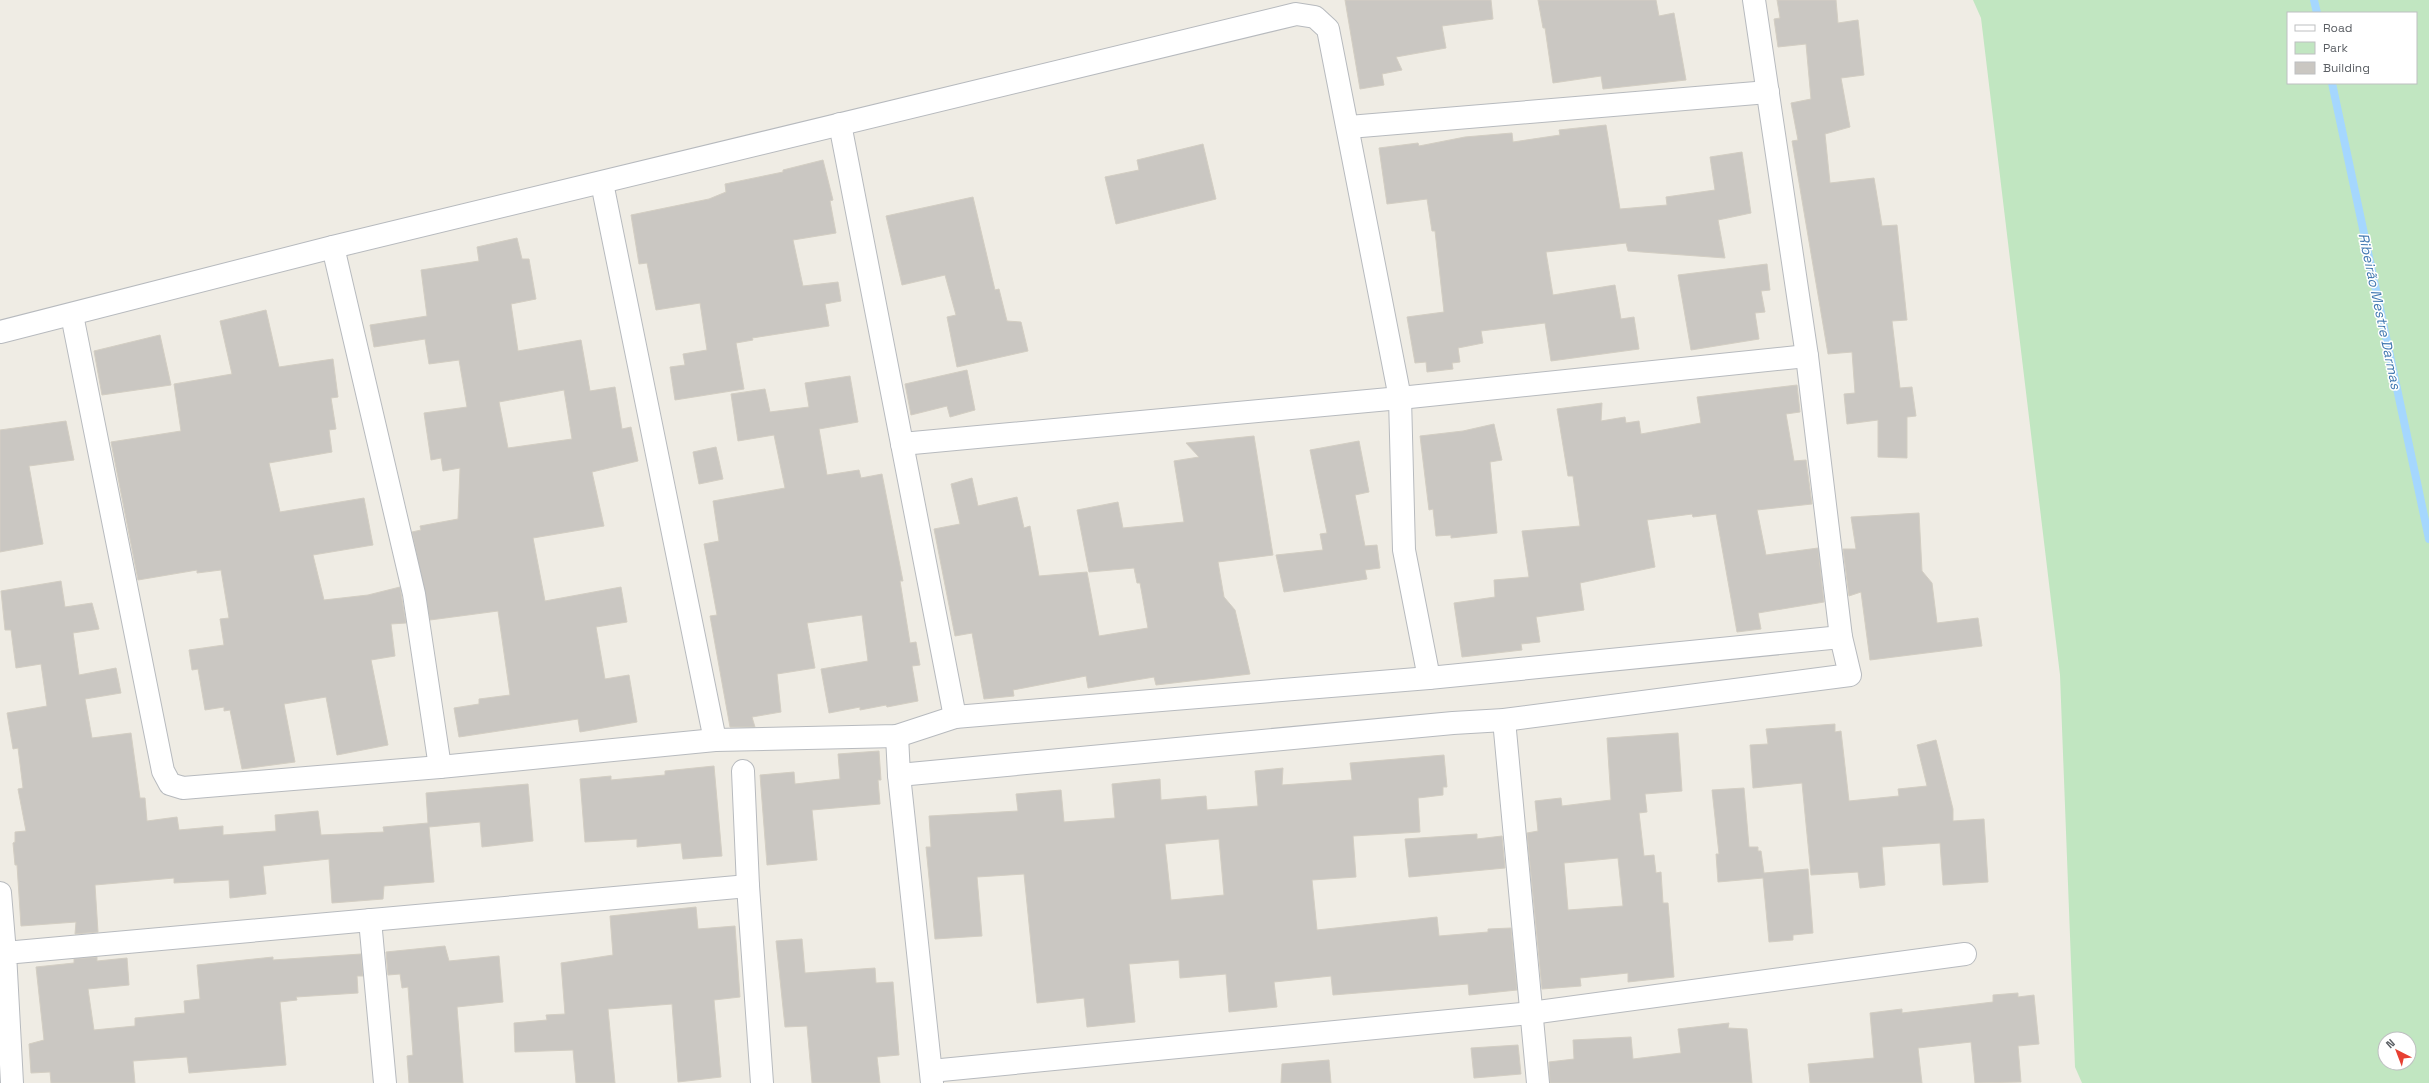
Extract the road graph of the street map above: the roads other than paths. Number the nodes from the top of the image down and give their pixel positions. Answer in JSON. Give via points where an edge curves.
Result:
{"nodes":[{"id":1,"x":1754,"y":0,"type":"edge"},
{"id":2,"x":1768,"y":92,"type":"junction"},
{"id":3,"x":840,"y":124,"type":"junction"},
{"id":4,"x":1349,"y":127,"type":"junction"},
{"id":5,"x":602,"y":183,"type":"junction"},
{"id":6,"x":333,"y":247,"type":"junction"},
{"id":7,"x":72,"y":315,"type":"junction"},
{"id":8,"x":0,"y":332,"type":"edge"},
{"id":9,"x":1808,"y":356,"type":"junction"},
{"id":10,"x":1400,"y":398,"type":"junction"},
{"id":11,"x":902,"y":444,"type":"junction"},
{"id":12,"x":1841,"y":637,"type":"junction"},
{"id":13,"x":1429,"y":678,"type":"junction"},
{"id":14,"x":956,"y":717,"type":"junction"},
{"id":15,"x":1504,"y":720,"type":"junction"},
{"id":16,"x":897,"y":736,"type":"junction"},
{"id":17,"x":714,"y":740,"type":"junction"},
{"id":18,"x":440,"y":767,"type":"junction"},
{"id":19,"x":743,"y":771,"type":"dead end"},
{"id":20,"x":899,"y":775,"type":"junction"},
{"id":21,"x":748,"y":886,"type":"junction"},
{"id":22,"x":0,"y":893,"type":"edge"},
{"id":23,"x":370,"y":920,"type":"junction"},
{"id":24,"x":5,"y":953,"type":"junction"},
{"id":25,"x":1966,"y":954,"type":"dead end"},
{"id":26,"x":1531,"y":1014,"type":"junction"},
{"id":27,"x":5,"y":1045,"type":"edge"},
{"id":28,"x":932,"y":1077,"type":"edge"},
{"id":29,"x":12,"y":1083,"type":"edge"},
{"id":30,"x":385,"y":1083,"type":"edge"},
{"id":31,"x":762,"y":1083,"type":"edge"},
{"id":32,"x":1538,"y":1083,"type":"edge"}],
"edges":[{"from":1,"to":2,"type":"street"},
{"from":2,"to":4,"type":"street"},
{"from":2,"to":9,"type":"street"},
{"from":3,"to":4,"type":"street","via":[[1296,14],[1315,17],[1328,28]]},
{"from":3,"to":5,"type":"street"},
{"from":3,"to":11,"type":"street"},
{"from":4,"to":10,"type":"street"},
{"from":5,"to":6,"type":"street"},
{"from":5,"to":17,"type":"street"},
{"from":6,"to":7,"type":"street"},
{"from":6,"to":18,"type":"street","via":[[414,594]]},
{"from":7,"to":8,"type":"street"},
{"from":7,"to":18,"type":"street","via":[[161,763],[170,784],[183,788]]},
{"from":9,"to":10,"type":"street"},
{"from":9,"to":12,"type":"street"},
{"from":10,"to":11,"type":"street"},
{"from":10,"to":13,"type":"street","via":[[1404,550]]},
{"from":11,"to":14,"type":"street"},
{"from":12,"to":13,"type":"street"},
{"from":12,"to":15,"type":"street","via":[[1850,675]]},
{"from":13,"to":14,"type":"street"},
{"from":14,"to":16,"type":"street"},
{"from":15,"to":20,"type":"street","via":[[1445,723]]},
{"from":15,"to":26,"type":"street"},
{"from":16,"to":17,"type":"street"},
{"from":16,"to":20,"type":"street"},
{"from":17,"to":18,"type":"street"},
{"from":19,"to":21,"type":"street"},
{"from":20,"to":28,"type":"street"},
{"from":21,"to":23,"type":"street"},
{"from":21,"to":31,"type":"street"},
{"from":22,"to":24,"type":"street"},
{"from":23,"to":24,"type":"street"},
{"from":23,"to":30,"type":"street"},
{"from":24,"to":27,"type":"street"},
{"from":25,"to":26,"type":"street"},
{"from":26,"to":28,"type":"street"},
{"from":26,"to":32,"type":"street"},
{"from":27,"to":29,"type":"street"}]}
